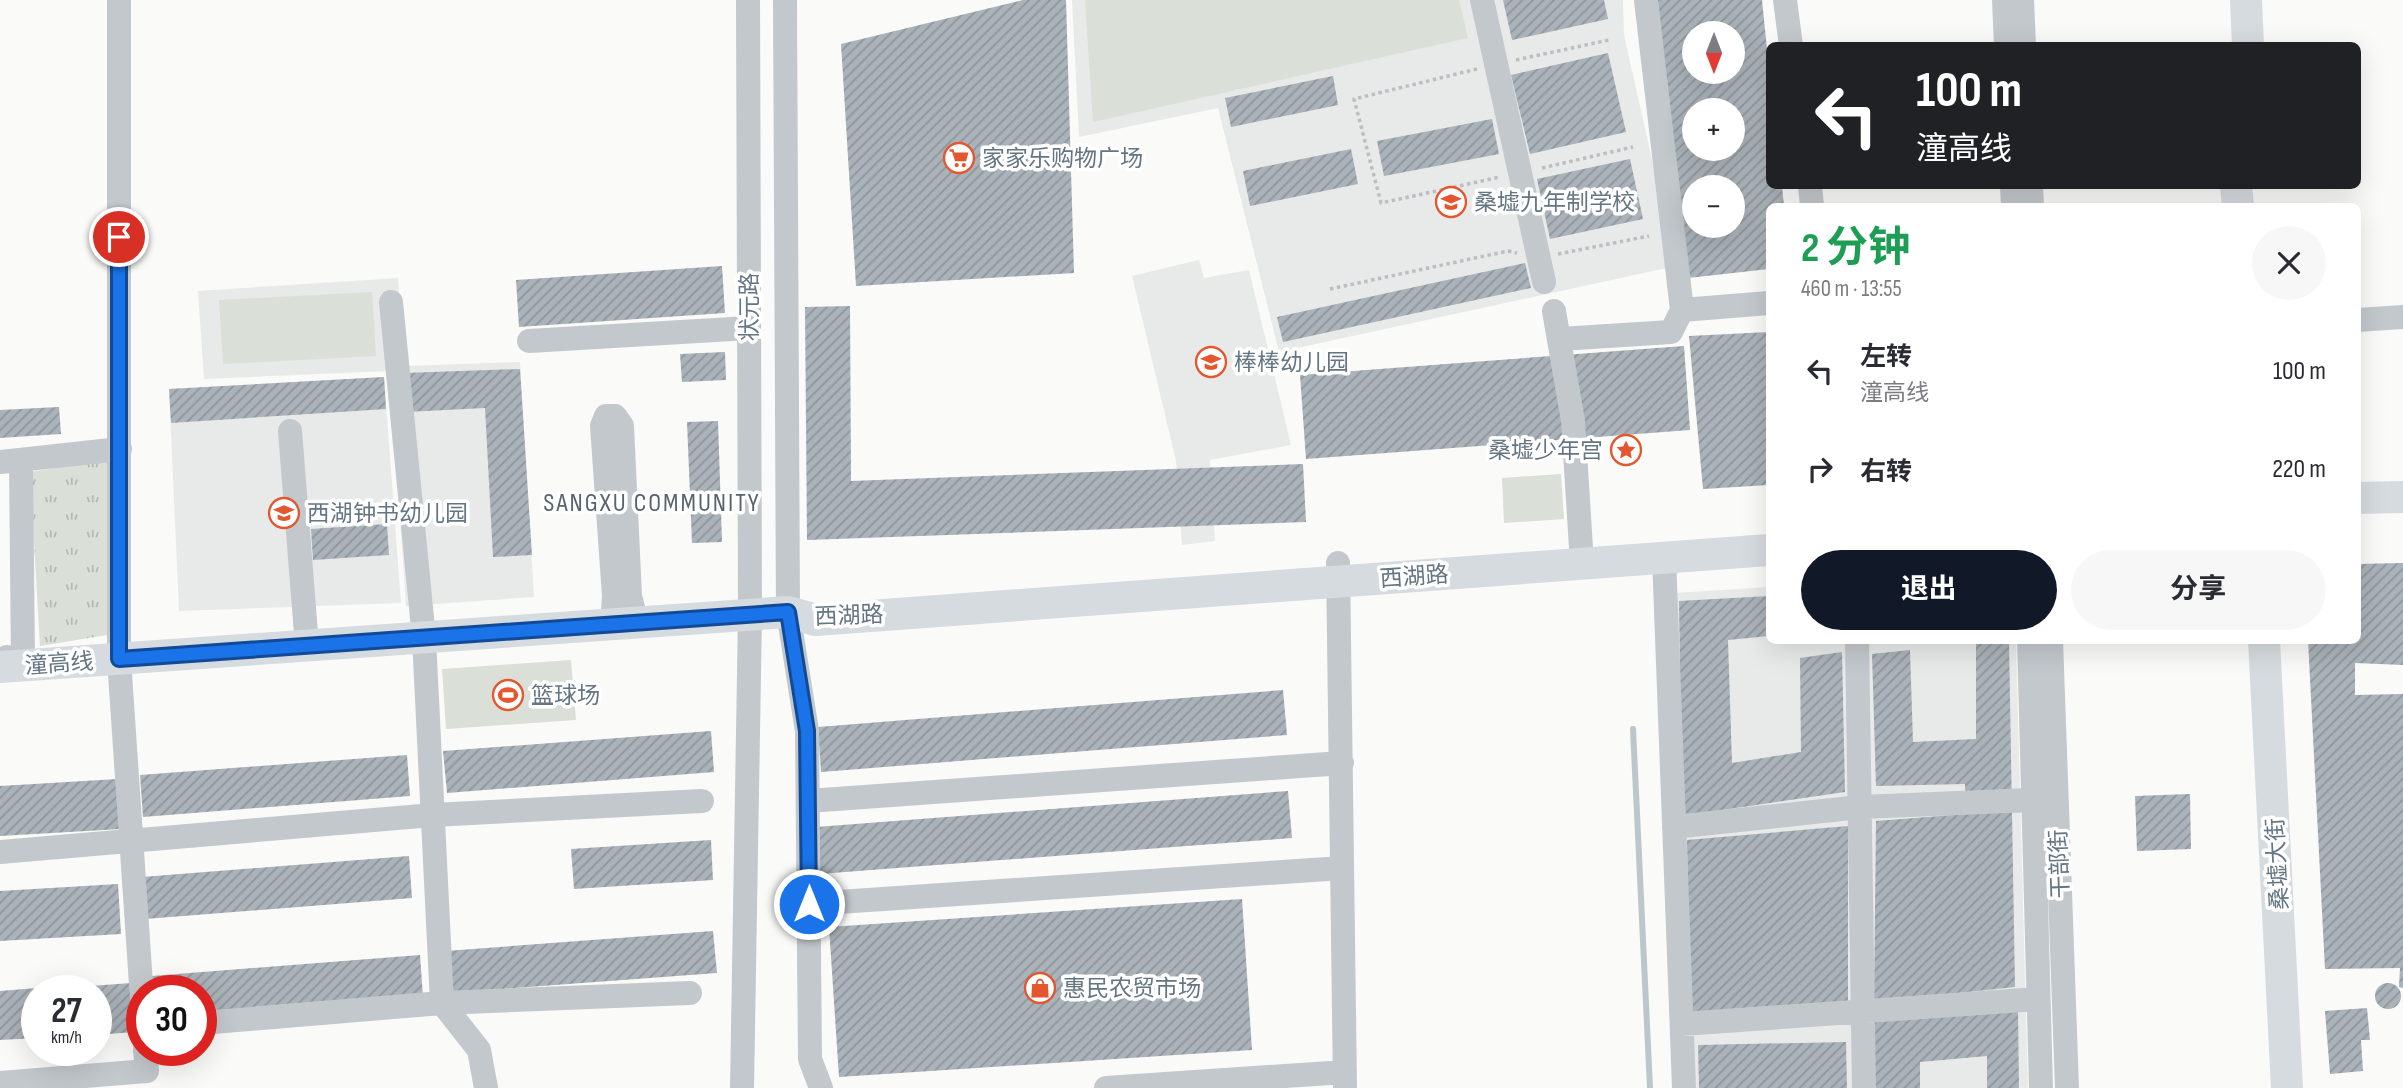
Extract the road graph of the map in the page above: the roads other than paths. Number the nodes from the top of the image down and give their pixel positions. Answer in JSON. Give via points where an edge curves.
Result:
{"nodes":[{"id":1,"x":119,"y":0,"type":"edge"},
{"id":2,"x":748,"y":0,"type":"edge"},
{"id":3,"x":785,"y":0,"type":"edge"},
{"id":4,"x":1482,"y":0,"type":"edge"},
{"id":5,"x":1646,"y":0,"type":"edge"},
{"id":6,"x":1785,"y":0,"type":"edge"},
{"id":7,"x":2004,"y":0,"type":"edge"},
{"id":8,"x":2022,"y":0,"type":"edge"},
{"id":9,"x":2226,"y":0,"type":"edge"},
{"id":10,"x":2246,"y":0,"type":"edge"},
{"id":11,"x":1790,"y":42,"type":"edge"},
{"id":12,"x":2006,"y":42,"type":"edge"},
{"id":13,"x":2024,"y":42,"type":"edge"},
{"id":14,"x":2229,"y":42,"type":"edge"},
{"id":15,"x":2248,"y":42,"type":"edge"},
{"id":16,"x":1544,"y":282,"type":"dead end"},
{"id":17,"x":391,"y":302,"type":"dead end"},
{"id":18,"x":1766,"y":303,"type":"edge"},
{"id":19,"x":1682,"y":310,"type":"junction"},
{"id":20,"x":1554,"y":311,"type":"dead end"},
{"id":21,"x":2403,"y":317,"type":"edge"},
{"id":22,"x":2361,"y":320,"type":"edge"},
{"id":23,"x":749,"y":328,"type":"junction"},
{"id":24,"x":1560,"y":339,"type":"junction"},
{"id":25,"x":529,"y":341,"type":"dead end"},
{"id":26,"x":290,"y":431,"type":"dead end"},
{"id":27,"x":120,"y":449,"type":"junction"},
{"id":28,"x":10,"y":462,"type":"edge"},
{"id":29,"x":2403,"y":496,"type":"edge"},
{"id":30,"x":2361,"y":498,"type":"edge"},
{"id":31,"x":2403,"y":515,"type":"edge"},
{"id":32,"x":2361,"y":517,"type":"edge"},
{"id":33,"x":1766,"y":535,"type":"edge"},
{"id":34,"x":1581,"y":548,"type":"junction"},
{"id":35,"x":1766,"y":550,"type":"edge"},
{"id":36,"x":1664,"y":558,"type":"junction"},
{"id":37,"x":1338,"y":572,"type":"junction"},
{"id":38,"x":788,"y":612,"type":"junction"},
{"id":39,"x":750,"y":614,"type":"junction"},
{"id":40,"x":624,"y":624,"type":"junction"},
{"id":41,"x":424,"y":638,"type":"junction"},
{"id":42,"x":1857,"y":644,"type":"edge"},
{"id":43,"x":2029,"y":644,"type":"edge"},
{"id":44,"x":2051,"y":644,"type":"edge"},
{"id":45,"x":2264,"y":644,"type":"edge"},
{"id":46,"x":2283,"y":644,"type":"edge"},
{"id":47,"x":307,"y":646,"type":"junction"},
{"id":48,"x":119,"y":659,"type":"junction"},
{"id":49,"x":8,"y":662,"type":"edge"},
{"id":50,"x":1342,"y":763,"type":"junction"},
{"id":51,"x":2033,"y":800,"type":"junction"},
{"id":52,"x":702,"y":801,"type":"dead end"},
{"id":53,"x":808,"y":801,"type":"junction"},
{"id":54,"x":1860,"y":807,"type":"junction"},
{"id":55,"x":433,"y":815,"type":"junction"},
{"id":56,"x":1674,"y":827,"type":"junction"},
{"id":57,"x":131,"y":841,"type":"junction"},
{"id":58,"x":0,"y":852,"type":"edge"},
{"id":59,"x":1342,"y":868,"type":"junction"},
{"id":60,"x":809,"y":904,"type":"junction"},
{"id":61,"x":140,"y":975,"type":"edge"},
{"id":62,"x":690,"y":993,"type":"dead end"},
{"id":63,"x":2038,"y":999,"type":"junction"},
{"id":64,"x":442,"y":1003,"type":"junction"},
{"id":65,"x":1863,"y":1012,"type":"junction"},
{"id":66,"x":217,"y":1022,"type":"edge"},
{"id":67,"x":1682,"y":1024,"type":"junction"},
{"id":68,"x":146,"y":1066,"type":"edge"},
{"id":69,"x":1345,"y":1080,"type":"edge"},
{"id":70,"x":0,"y":1083,"type":"edge"},
{"id":71,"x":486,"y":1088,"type":"edge"},
{"id":72,"x":742,"y":1088,"type":"edge"},
{"id":73,"x":821,"y":1088,"type":"edge"},
{"id":74,"x":1105,"y":1088,"type":"edge"},
{"id":75,"x":1684,"y":1088,"type":"edge"},
{"id":76,"x":1864,"y":1088,"type":"edge"},
{"id":77,"x":2040,"y":1088,"type":"edge"},
{"id":78,"x":2067,"y":1088,"type":"edge"},
{"id":79,"x":2287,"y":1088,"type":"edge"},
{"id":80,"x":2306,"y":1088,"type":"edge"}],
"edges":[{"from":1,"to":27,"type":"street"},
{"from":2,"to":23,"type":"street","name":"状元路"},
{"from":3,"to":38,"type":"street","name":"状元路"},
{"from":4,"to":16,"type":"street"},
{"from":5,"to":19,"type":"street"},
{"from":6,"to":11,"type":"street"},
{"from":7,"to":12,"type":"street"},
{"from":8,"to":13,"type":"street"},
{"from":9,"to":14,"type":"main road"},
{"from":10,"to":15,"type":"main road"},
{"from":17,"to":41,"type":"street"},
{"from":18,"to":19,"type":"street"},
{"from":19,"to":24,"type":"street","via":[[1671,332]]},
{"from":20,"to":24,"type":"street"},
{"from":21,"to":22,"type":"street"},
{"from":23,"to":25,"type":"street"},
{"from":23,"to":39,"type":"street","name":"状元路"},
{"from":24,"to":34,"type":"street","via":[[1573,421]]},
{"from":26,"to":47,"type":"street"},
{"from":27,"to":28,"type":"street"},
{"from":27,"to":48,"type":"street"},
{"from":28,"to":49,"type":"street"},
{"from":29,"to":30,"type":"main road"},
{"from":31,"to":32,"type":"main road"},
{"from":33,"to":34,"type":"main road","name":"西湖路"},
{"from":34,"to":37,"type":"main road","name":"西湖路"},
{"from":35,"to":36,"type":"main road","name":"西湖路"},
{"from":36,"to":37,"type":"main road","name":"西湖路"},
{"from":36,"to":56,"type":"street"},
{"from":37,"to":38,"type":"main road","name":"西湖路","via":[[814,601]]},
{"from":37,"to":50,"type":"street"},
{"from":38,"to":39,"type":"main road","name":"潼高线"},
{"from":38,"to":53,"type":"street","name":"状元路","via":[[807,731]]},
{"from":39,"to":40,"type":"main road","name":"潼高线"},
{"from":39,"to":72,"type":"street","name":"状元路"},
{"from":40,"to":40,"type":"street","via":[[631,596],[622,426],[615,416],[606,416],[602,426],[614,596]]},
{"from":40,"to":41,"type":"main road","name":"潼高线"},
{"from":41,"to":47,"type":"main road","name":"潼高线"},
{"from":41,"to":55,"type":"street"},
{"from":42,"to":54,"type":"street"},
{"from":43,"to":51,"type":"street","name":"干部街"},
{"from":44,"to":78,"type":"street","name":"干部街"},
{"from":45,"to":79,"type":"main road","name":"桑墟大街"},
{"from":46,"to":80,"type":"main road","name":"桑墟大街"},
{"from":47,"to":48,"type":"main road","name":"潼高线"},
{"from":48,"to":49,"type":"main road","name":"潼高线"},
{"from":48,"to":57,"type":"street"},
{"from":50,"to":53,"type":"street"},
{"from":50,"to":59,"type":"street"},
{"from":51,"to":54,"type":"street"},
{"from":51,"to":63,"type":"street","name":"干部街"},
{"from":52,"to":55,"type":"street"},
{"from":53,"to":60,"type":"street","name":"状元路"},
{"from":54,"to":56,"type":"street"},
{"from":54,"to":65,"type":"street"},
{"from":55,"to":57,"type":"street"},
{"from":55,"to":64,"type":"street"},
{"from":56,"to":67,"type":"street"},
{"from":57,"to":58,"type":"street"},
{"from":57,"to":61,"type":"street"},
{"from":59,"to":60,"type":"street"},
{"from":59,"to":69,"type":"street"},
{"from":60,"to":73,"type":"street","name":"状元路","via":[[810,1059]]},
{"from":62,"to":64,"type":"street"},
{"from":63,"to":65,"type":"street"},
{"from":63,"to":77,"type":"street","name":"干部街"},
{"from":64,"to":66,"type":"street"},
{"from":64,"to":71,"type":"street","via":[[480,1050]]},
{"from":65,"to":67,"type":"street"},
{"from":65,"to":76,"type":"street"},
{"from":67,"to":75,"type":"street"},
{"from":68,"to":70,"type":"street","via":[[146,1070]]},
{"from":69,"to":74,"type":"street"}]}
